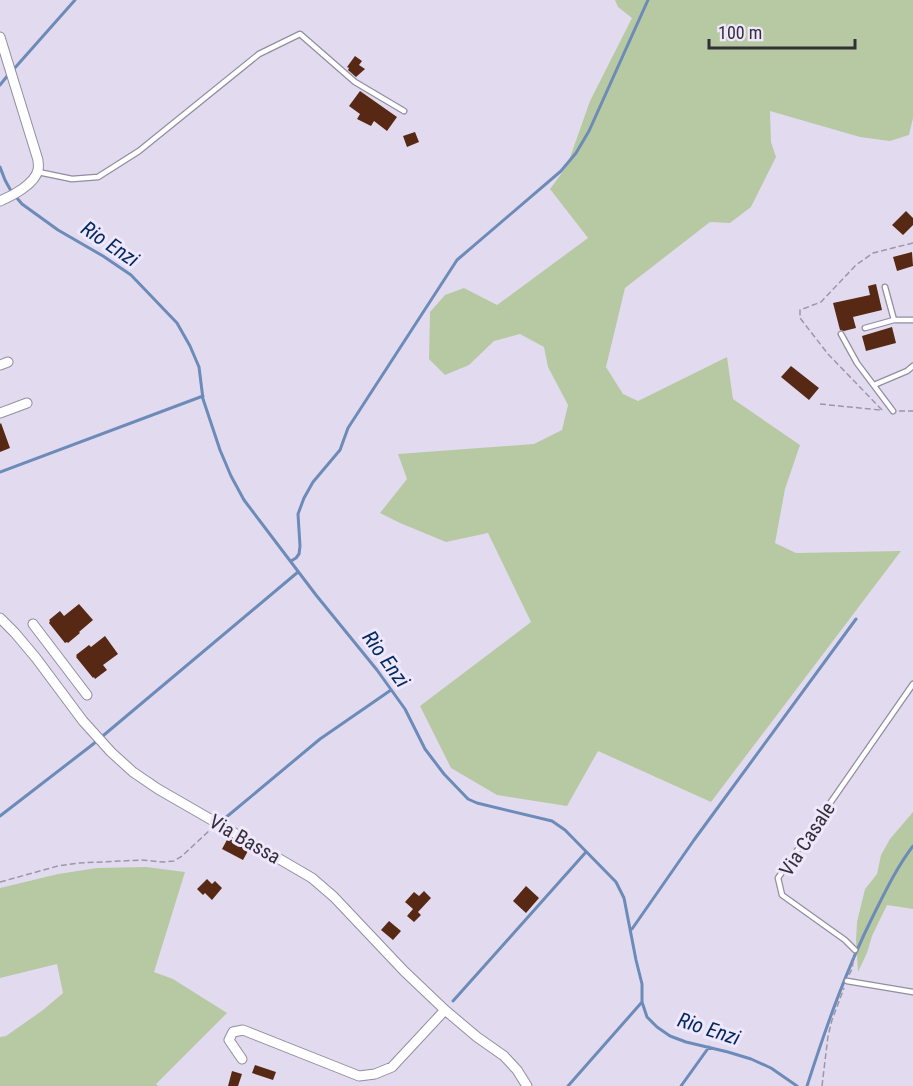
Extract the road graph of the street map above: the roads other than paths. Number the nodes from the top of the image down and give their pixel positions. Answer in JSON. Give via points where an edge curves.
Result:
{"nodes":[{"id":1,"x":0,"y":37,"type":"edge"},
{"id":2,"x":404,"y":111,"type":"dead end"},
{"id":3,"x":38,"y":172,"type":"junction"},
{"id":4,"x":0,"y":201,"type":"edge"},
{"id":5,"x":885,"y":287,"type":"dead end"},
{"id":6,"x":894,"y":320,"type":"junction"},
{"id":7,"x":913,"y":320,"type":"edge"},
{"id":8,"x":865,"y":328,"type":"dead end"},
{"id":9,"x":841,"y":334,"type":"dead end"},
{"id":10,"x":913,"y":366,"type":"edge"},
{"id":11,"x":874,"y":385,"type":"junction"},
{"id":12,"x":27,"y":403,"type":"dead end"},
{"id":13,"x":893,"y":411,"type":"road end"},
{"id":14,"x":0,"y":413,"type":"edge"},
{"id":15,"x":0,"y":618,"type":"edge"},
{"id":16,"x":33,"y":624,"type":"dead end"},
{"id":17,"x":59,"y":659,"type":"junction"},
{"id":18,"x":45,"y":670,"type":"junction"},
{"id":19,"x":913,"y":684,"type":"edge"},
{"id":20,"x":87,"y":695,"type":"dead end"},
{"id":21,"x":855,"y":950,"type":"road end"},
{"id":22,"x":847,"y":981,"type":"road end"},
{"id":23,"x":913,"y":993,"type":"edge"},
{"id":24,"x":445,"y":1010,"type":"junction"},
{"id":25,"x":242,"y":1059,"type":"dead end"},
{"id":26,"x":527,"y":1086,"type":"edge"}],
"edges":[{"from":1,"to":3,"type":"street","via":[[38,159]]},
{"from":2,"to":3,"type":"lane","via":[[355,82],[300,34],[259,54],[140,151],[98,177],[72,179]]},
{"from":3,"to":4,"type":"street","via":[[13,195]]},
{"from":5,"to":6,"type":"lane"},
{"from":6,"to":7,"type":"lane"},
{"from":6,"to":8,"type":"lane"},
{"from":9,"to":11,"type":"lane"},
{"from":10,"to":11,"type":"lane"},
{"from":11,"to":13,"type":"lane"},
{"from":12,"to":14,"type":"street"},
{"from":15,"to":18,"type":"street","name":"Via Bassa"},
{"from":16,"to":17,"type":"street"},
{"from":17,"to":18,"type":"street"},
{"from":17,"to":20,"type":"street"},
{"from":18,"to":24,"type":"street","name":"Via Bassa","via":[[83,721],[133,772],[312,878]]},
{"from":19,"to":21,"type":"lane","name":"Via Casale","via":[[778,878],[782,895]]},
{"from":22,"to":23,"type":"lane"},
{"from":24,"to":25,"type":"street","via":[[392,1067],[375,1074],[359,1076],[243,1030],[233,1032],[229,1040]]},
{"from":24,"to":26,"type":"street","name":"Via Bassa","via":[[504,1056]]}]}
